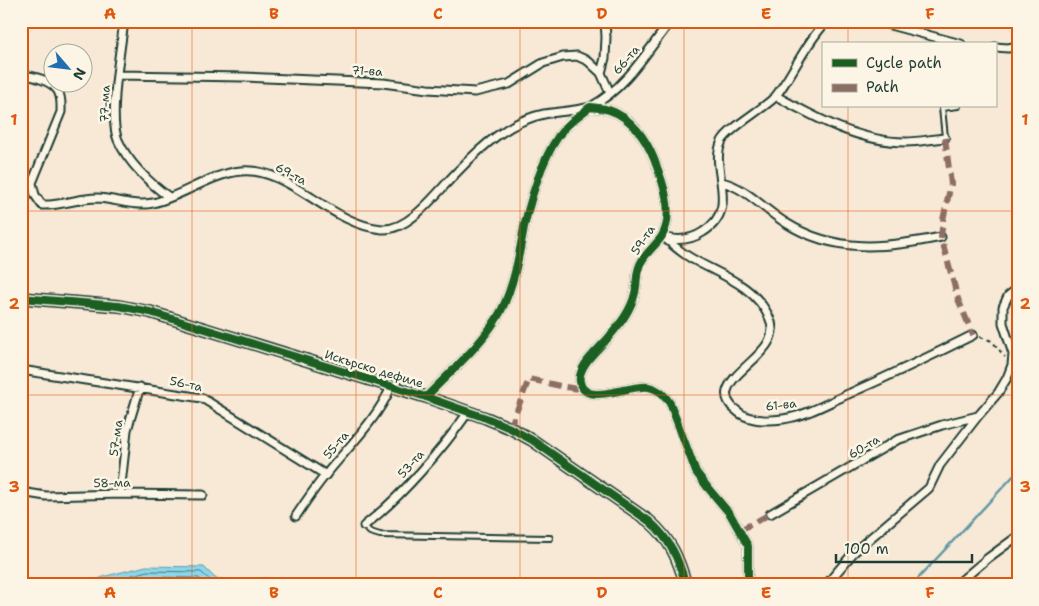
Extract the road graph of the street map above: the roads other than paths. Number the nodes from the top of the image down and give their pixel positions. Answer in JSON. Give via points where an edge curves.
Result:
{"nodes":[{"id":1,"x":124,"y":21,"type":"edge"},
{"id":2,"x":605,"y":21,"type":"edge"},
{"id":3,"x":671,"y":21,"type":"edge"},
{"id":4,"x":827,"y":21,"type":"edge"},
{"id":5,"x":875,"y":21,"type":"edge"},
{"id":6,"x":954,"y":42,"type":"edge"},
{"id":7,"x":1018,"y":46,"type":"edge"},
{"id":8,"x":996,"y":47,"type":"edge"},
{"id":9,"x":601,"y":73,"type":"junction"},
{"id":10,"x":118,"y":75,"type":"junction"},
{"id":11,"x":21,"y":76,"type":"edge"},
{"id":12,"x":610,"y":93,"type":"junction"},
{"id":13,"x":776,"y":96,"type":"junction"},
{"id":14,"x":590,"y":107,"type":"junction"},
{"id":15,"x":942,"y":108,"type":"edge"},
{"id":16,"x":945,"y":138,"type":"joint"},
{"id":17,"x":722,"y":182,"type":"junction"},
{"id":18,"x":169,"y":197,"type":"junction"},
{"id":19,"x":662,"y":236,"type":"junction"},
{"id":20,"x":941,"y":237,"type":"dead end"},
{"id":21,"x":1018,"y":292,"type":"edge"},
{"id":22,"x":21,"y":298,"type":"edge"},
{"id":23,"x":973,"y":335,"type":"road end"},
{"id":24,"x":21,"y":370,"type":"edge"},
{"id":25,"x":140,"y":387,"type":"junction"},
{"id":26,"x":392,"y":387,"type":"junction"},
{"id":27,"x":426,"y":397,"type":"junction"},
{"id":28,"x":469,"y":411,"type":"junction"},
{"id":29,"x":978,"y":416,"type":"junction"},
{"id":30,"x":326,"y":475,"type":"junction"},
{"id":31,"x":21,"y":492,"type":"edge"},
{"id":32,"x":120,"y":494,"type":"junction"},
{"id":33,"x":203,"y":495,"type":"dead end"},
{"id":34,"x":770,"y":514,"type":"dead end"},
{"id":35,"x":296,"y":516,"type":"dead end"},
{"id":36,"x":364,"y":526,"type":"joint"},
{"id":37,"x":1018,"y":536,"type":"edge"},
{"id":38,"x":550,"y":538,"type":"dead end"},
{"id":39,"x":686,"y":585,"type":"edge"},
{"id":40,"x":748,"y":585,"type":"edge"},
{"id":41,"x":826,"y":585,"type":"edge"},
{"id":42,"x":956,"y":585,"type":"edge"}],
"edges":[{"from":1,"to":10,"type":"street","name":"77-ма"},
{"from":2,"to":9,"type":"street"},
{"from":3,"to":12,"type":"street","name":"66-та","via":[[626,78]]},
{"from":4,"to":13,"type":"street"},
{"from":5,"to":6,"type":"street"},
{"from":7,"to":8,"type":"street"},
{"from":9,"to":10,"type":"street","name":"71-ва","via":[[577,56],[563,57],[543,63],[509,84],[475,92],[374,82]]},
{"from":9,"to":12,"type":"street"},
{"from":10,"to":18,"type":"street","name":"77-ма","via":[[114,110],[118,139],[147,179]]},
{"from":11,"to":18,"type":"street","name":"69-та","via":[[36,78],[58,90],[61,100],[61,112],[32,183],[34,195],[42,205],[55,206],[96,198],[137,205]]},
{"from":12,"to":14,"type":"street","name":"66-та"},
{"from":13,"to":16,"type":"street","via":[[821,121],[853,132],[906,142]]},
{"from":13,"to":17,"type":"street","via":[[723,140],[719,152]]},
{"from":14,"to":18,"type":"street","name":"69-та","via":[[541,114],[495,137],[416,215],[399,227],[367,228],[347,220],[275,177],[258,171],[225,174]]},
{"from":14,"to":19,"type":"street","name":"59-та","via":[[610,110],[625,118],[651,151],[668,210]]},
{"from":14,"to":27,"type":"street","via":[[564,130],[549,154],[532,197],[512,285],[501,311],[487,333]]},
{"from":15,"to":16,"type":"lane"},
{"from":17,"to":19,"type":"street","via":[[721,212],[710,228],[687,239]]},
{"from":17,"to":20,"type":"street","via":[[734,185],[802,232],[837,244],[858,246],[918,242]]},
{"from":19,"to":23,"type":"street","name":"61-ва","via":[[686,255],[751,292],[770,318],[773,329],[768,342],[726,392],[728,402],[737,412],[750,418],[784,419],[806,413]]},
{"from":19,"to":40,"type":"street","name":"59-та","via":[[639,267],[630,308],[584,366],[580,383],[583,389],[597,395],[649,387],[665,396],[696,472],[730,514],[748,546]]},
{"from":21,"to":29,"type":"street","via":[[1008,296],[1003,307],[1003,323],[1013,354],[1012,365],[998,392]]},
{"from":22,"to":26,"type":"main road","name":"Искърско дефиле","via":[[119,306],[150,312]]},
{"from":24,"to":25,"type":"street","name":"56-та"},
{"from":25,"to":30,"type":"street","name":"56-та","via":[[202,398]]},
{"from":25,"to":32,"type":"street","name":"57-ма","via":[[127,430]]},
{"from":26,"to":27,"type":"main road","name":"Искърско дефиле"},
{"from":26,"to":30,"type":"street","name":"55-та","via":[[375,416]]},
{"from":27,"to":28,"type":"main road","name":"Искърско дефиле"},
{"from":28,"to":36,"type":"street","name":"53-та","via":[[398,495]]},
{"from":28,"to":39,"type":"main road","name":"Искърско дефиле","via":[[532,440],[649,521],[672,545]]},
{"from":29,"to":34,"type":"street","name":"60-та","via":[[897,440]]},
{"from":29,"to":41,"type":"street","via":[[940,465],[928,488],[854,552]]},
{"from":30,"to":35,"type":"street","name":"55-та"},
{"from":31,"to":32,"type":"street","name":"58-ма","via":[[46,496]]},
{"from":32,"to":33,"type":"street","name":"58-ма"},
{"from":36,"to":38,"type":"lane","via":[[380,535]]},
{"from":37,"to":42,"type":"street"}]}
